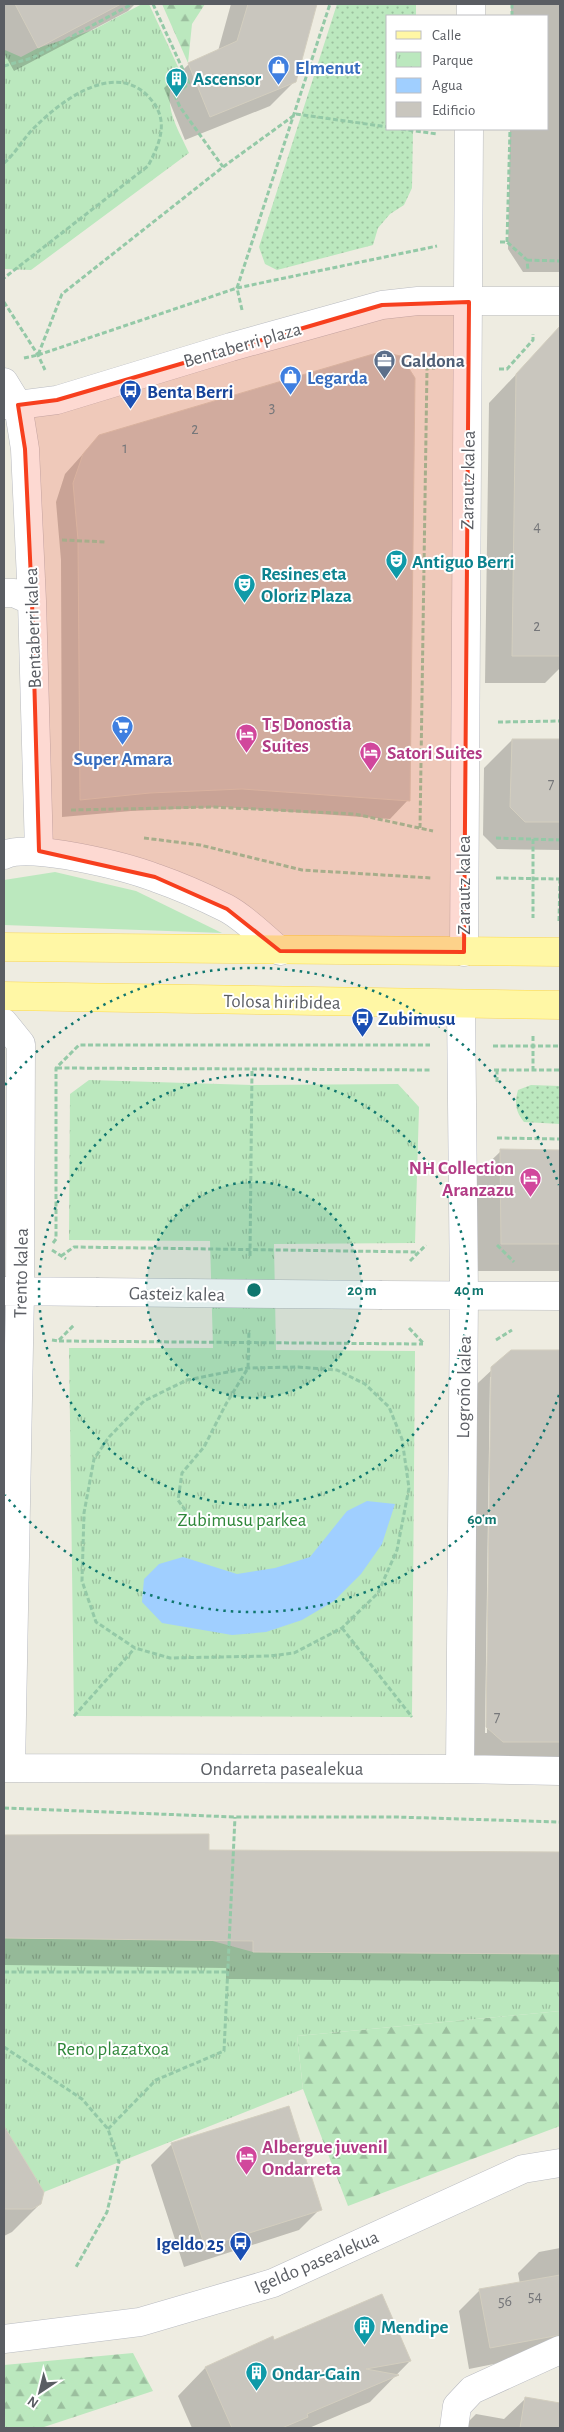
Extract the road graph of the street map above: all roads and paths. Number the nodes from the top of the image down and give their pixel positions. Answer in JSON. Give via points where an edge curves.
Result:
{"nodes":[{"id":1,"x":132,"y":4,"type":"edge"},
{"id":2,"x":153,"y":4,"type":"edge"},
{"id":3,"x":330,"y":4,"type":"edge"},
{"id":4,"x":4,"y":66,"type":"edge"},
{"id":5,"x":296,"y":114,"type":"junction"},
{"id":6,"x":386,"y":127,"type":"edge"},
{"id":7,"x":420,"y":130,"type":"edge"},
{"id":8,"x":510,"y":130,"type":"edge"},
{"id":9,"x":458,"y":132,"type":"edge"},
{"id":10,"x":4,"y":164,"type":"edge"},
{"id":11,"x":223,"y":167,"type":"junction"},
{"id":12,"x":468,"y":242,"type":"junction"},
{"id":13,"x":507,"y":242,"type":"dead end"},
{"id":14,"x":527,"y":260,"type":"dead end"},
{"id":15,"x":560,"y":261,"type":"edge"},
{"id":16,"x":4,"y":278,"type":"edge"},
{"id":17,"x":237,"y":288,"type":"junction"},
{"id":18,"x":560,"y":301,"type":"edge"},
{"id":19,"x":4,"y":302,"type":"edge"},
{"id":20,"x":469,"y":302,"type":"junction"},
{"id":21,"x":243,"y":317,"type":"dead end"},
{"id":22,"x":38,"y":355,"type":"junction"},
{"id":23,"x":21,"y":358,"type":"dead end"},
{"id":24,"x":4,"y":382,"type":"edge"},
{"id":25,"x":11,"y":405,"type":"edge"},
{"id":26,"x":62,"y":540,"type":"dead end"},
{"id":27,"x":106,"y":542,"type":"dead end"},
{"id":28,"x":4,"y":593,"type":"edge"},
{"id":29,"x":32,"y":601,"type":"junction"},
{"id":30,"x":560,"y":721,"type":"edge"},
{"id":31,"x":496,"y":732,"type":"dead end"},
{"id":32,"x":70,"y":810,"type":"dead end"},
{"id":33,"x":495,"y":828,"type":"dead end"},
{"id":34,"x":134,"y":836,"type":"dead end"},
{"id":35,"x":463,"y":837,"type":"junction"},
{"id":36,"x":495,"y":838,"type":"junction"},
{"id":37,"x":533,"y":839,"type":"junction"},
{"id":38,"x":560,"y":840,"type":"edge"},
{"id":39,"x":38,"y":851,"type":"junction"},
{"id":40,"x":4,"y":855,"type":"edge"},
{"id":41,"x":463,"y":878,"type":"junction"},
{"id":42,"x":533,"y":878,"type":"junction"},
{"id":43,"x":560,"y":879,"type":"edge"},
{"id":44,"x":533,"y":920,"type":"dead end"},
{"id":45,"x":6,"y":947,"type":"edge"},
{"id":46,"x":280,"y":950,"type":"junction"},
{"id":47,"x":464,"y":952,"type":"junction"},
{"id":48,"x":560,"y":952,"type":"edge"},
{"id":49,"x":4,"y":996,"type":"edge"},
{"id":50,"x":461,"y":1005,"type":"junction"},
{"id":51,"x":560,"y":1006,"type":"edge"},
{"id":52,"x":4,"y":1023,"type":"edge"},
{"id":53,"x":533,"y":1029,"type":"dead end"},
{"id":54,"x":533,"y":1046,"type":"junction"},
{"id":55,"x":560,"y":1046,"type":"edge"},
{"id":56,"x":462,"y":1057,"type":"junction"},
{"id":57,"x":56,"y":1068,"type":"junction"},
{"id":58,"x":252,"y":1069,"type":"junction"},
{"id":59,"x":533,"y":1070,"type":"junction"},
{"id":60,"x":560,"y":1070,"type":"edge"},
{"id":61,"x":497,"y":1138,"type":"dead end"},
{"id":62,"x":560,"y":1139,"type":"edge"},
{"id":63,"x":496,"y":1243,"type":"dead end"},
{"id":64,"x":426,"y":1245,"type":"dead end"},
{"id":65,"x":250,"y":1250,"type":"junction"},
{"id":66,"x":419,"y":1252,"type":"junction"},
{"id":67,"x":61,"y":1256,"type":"dead end"},
{"id":68,"x":250,"y":1256,"type":"dead end"},
{"id":69,"x":20,"y":1263,"type":"junction"},
{"id":70,"x":408,"y":1263,"type":"dead end"},
{"id":71,"x":517,"y":1265,"type":"dead end"},
{"id":72,"x":12,"y":1291,"type":"edge"},
{"id":73,"x":464,"y":1296,"type":"junction"},
{"id":74,"x":560,"y":1296,"type":"edge"},
{"id":75,"x":407,"y":1326,"type":"dead end"},
{"id":76,"x":249,"y":1330,"type":"dead end"},
{"id":77,"x":58,"y":1341,"type":"dead end"},
{"id":78,"x":248,"y":1343,"type":"junction"},
{"id":79,"x":248,"y":1368,"type":"junction"},
{"id":80,"x":212,"y":1518,"type":"dead end"},
{"id":81,"x":342,"y":1628,"type":"junction"},
{"id":82,"x":135,"y":1648,"type":"junction"},
{"id":83,"x":74,"y":1716,"type":"dead end"},
{"id":84,"x":412,"y":1717,"type":"dead end"},
{"id":85,"x":7,"y":1768,"type":"edge"},
{"id":86,"x":460,"y":1769,"type":"junction"},
{"id":87,"x":560,"y":1771,"type":"edge"},
{"id":88,"x":4,"y":1808,"type":"edge"},
{"id":89,"x":235,"y":1817,"type":"junction"},
{"id":90,"x":560,"y":1822,"type":"edge"},
{"id":91,"x":4,"y":1972,"type":"edge"},
{"id":92,"x":228,"y":1972,"type":"junction"},
{"id":93,"x":4,"y":2047,"type":"edge"},
{"id":94,"x":108,"y":2129,"type":"junction"},
{"id":95,"x":560,"y":2163,"type":"edge"},
{"id":96,"x":76,"y":2267,"type":"dead end"},
{"id":97,"x":5,"y":2339,"type":"edge"},
{"id":98,"x":560,"y":2350,"type":"edge"},
{"id":99,"x":454,"y":2428,"type":"edge"}],
"edges":[{"from":1,"to":4,"type":"path","via":[[32,58]]},
{"from":2,"to":11,"type":"path","via":[[188,83],[175,96]]},
{"from":3,"to":5,"type":"path"},
{"from":5,"to":6,"type":"path"},
{"from":5,"to":11,"type":"path"},
{"from":5,"to":17,"type":"path"},
{"from":7,"to":9,"type":"path"},
{"from":8,"to":13,"type":"path"},
{"from":9,"to":12,"type":"street","name":"Zarautz kalea"},
{"from":10,"to":16,"type":"path","via":[[35,126],[64,101],[94,85],[120,82],[145,91],[160,111],[160,143],[148,166]]},
{"from":11,"to":22,"type":"path","via":[[62,294]]},
{"from":12,"to":17,"type":"path"},
{"from":12,"to":20,"type":"street","name":"Zarautz kalea"},
{"from":14,"to":15,"type":"path"},
{"from":17,"to":21,"type":"path","name":"Bentaberri plaza"},
{"from":17,"to":22,"type":"path"},
{"from":18,"to":20,"type":"street","name":"Bentaberri plaza"},
{"from":19,"to":22,"type":"path"},
{"from":20,"to":25,"type":"street","name":"Bentaberri plaza","via":[[418,301],[382,305],[57,400]]},
{"from":20,"to":35,"type":"street","name":"Zarautz kalea"},
{"from":22,"to":23,"type":"path"},
{"from":24,"to":25,"type":"street"},
{"from":25,"to":29,"type":"street","name":"Bentaberri kalea","via":[[24,449]]},
{"from":26,"to":27,"type":"path"},
{"from":28,"to":29,"type":"street","via":[[14,593]]},
{"from":29,"to":39,"type":"street","name":"Bentaberri kalea"},
{"from":30,"to":31,"type":"path","via":[[496,722]]},
{"from":32,"to":35,"type":"path","via":[[214,807],[355,814]]},
{"from":33,"to":36,"type":"path"},
{"from":34,"to":41,"type":"path","via":[[200,845],[302,870]]},
{"from":35,"to":36,"type":"path"},
{"from":35,"to":41,"type":"street","name":"Zarautz kalea"},
{"from":36,"to":37,"type":"path"},
{"from":37,"to":38,"type":"path"},
{"from":37,"to":42,"type":"path"},
{"from":39,"to":40,"type":"street"},
{"from":39,"to":46,"type":"street","via":[[155,877],[228,909]]},
{"from":41,"to":42,"type":"path"},
{"from":41,"to":47,"type":"street","name":"Zarautz kalea"},
{"from":42,"to":43,"type":"path"},
{"from":42,"to":44,"type":"path"},
{"from":45,"to":46,"type":"main road"},
{"from":46,"to":47,"type":"main road"},
{"from":47,"to":48,"type":"main road"},
{"from":49,"to":50,"type":"main road","name":"Tolosa hiribidea"},
{"from":50,"to":51,"type":"main road","name":"Tolosa hiribidea"},
{"from":50,"to":56,"type":"street","name":"Logroño kalea"},
{"from":52,"to":69,"type":"street","name":"Trento kalea","via":[[21,1044]]},
{"from":53,"to":54,"type":"path"},
{"from":54,"to":55,"type":"path"},
{"from":54,"to":56,"type":"path"},
{"from":54,"to":59,"type":"path"},
{"from":56,"to":57,"type":"path","via":[[79,1045]]},
{"from":56,"to":58,"type":"path"},
{"from":56,"to":59,"type":"path"},
{"from":56,"to":73,"type":"street","name":"Logroño kalea"},
{"from":57,"to":58,"type":"path"},
{"from":57,"to":69,"type":"path","via":[[56,1239],[38,1262]]},
{"from":58,"to":65,"type":"path"},
{"from":59,"to":60,"type":"path"},
{"from":61,"to":62,"type":"path"},
{"from":63,"to":71,"type":"path"},
{"from":64,"to":66,"type":"path"},
{"from":65,"to":66,"type":"path"},
{"from":65,"to":67,"type":"path","via":[[74,1247]]},
{"from":65,"to":68,"type":"path"},
{"from":66,"to":70,"type":"path"},
{"from":69,"to":72,"type":"street","name":"Trento kalea"},
{"from":72,"to":73,"type":"street","name":"Gasteiz kalea","bridge":true},
{"from":72,"to":85,"type":"street","name":"Trento kalea"},
{"from":73,"to":74,"type":"street","name":"Gasteiz kalea"},
{"from":73,"to":86,"type":"street","name":"Logroño kalea"},
{"from":75,"to":78,"type":"path","via":[[424,1344]]},
{"from":76,"to":78,"type":"path"},
{"from":77,"to":78,"type":"path"},
{"from":78,"to":79,"type":"path"},
{"from":79,"to":80,"type":"path","via":[[204,1447],[182,1472],[178,1500],[190,1517]]},
{"from":79,"to":81,"type":"path","via":[[337,1370],[365,1384],[389,1407],[402,1439],[409,1488],[397,1550],[378,1593]]},
{"from":79,"to":82,"type":"path","via":[[188,1380],[144,1401],[109,1436],[94,1458],[84,1513],[82,1581],[96,1622]]},
{"from":81,"to":82,"type":"path","via":[[294,1653],[270,1656],[170,1658]]},
{"from":81,"to":84,"type":"path"},
{"from":82,"to":83,"type":"path"},
{"from":85,"to":86,"type":"street","name":"Ondarreta pasealekua"},
{"from":86,"to":87,"type":"street","name":"Ondarreta pasealekua"},
{"from":88,"to":89,"type":"path"},
{"from":89,"to":90,"type":"path"},
{"from":89,"to":92,"type":"path"},
{"from":91,"to":92,"type":"path"},
{"from":92,"to":94,"type":"path","via":[[224,2051],[156,2080]]},
{"from":93,"to":94,"type":"path","via":[[82,2099]]},
{"from":94,"to":96,"type":"path","via":[[119,2162],[107,2212]]},
{"from":95,"to":97,"type":"street","name":"Igeldo pasealekua","via":[[524,2168],[273,2283],[140,2322]]},
{"from":98,"to":99,"type":"street","via":[[472,2390],[457,2406]]}]}
